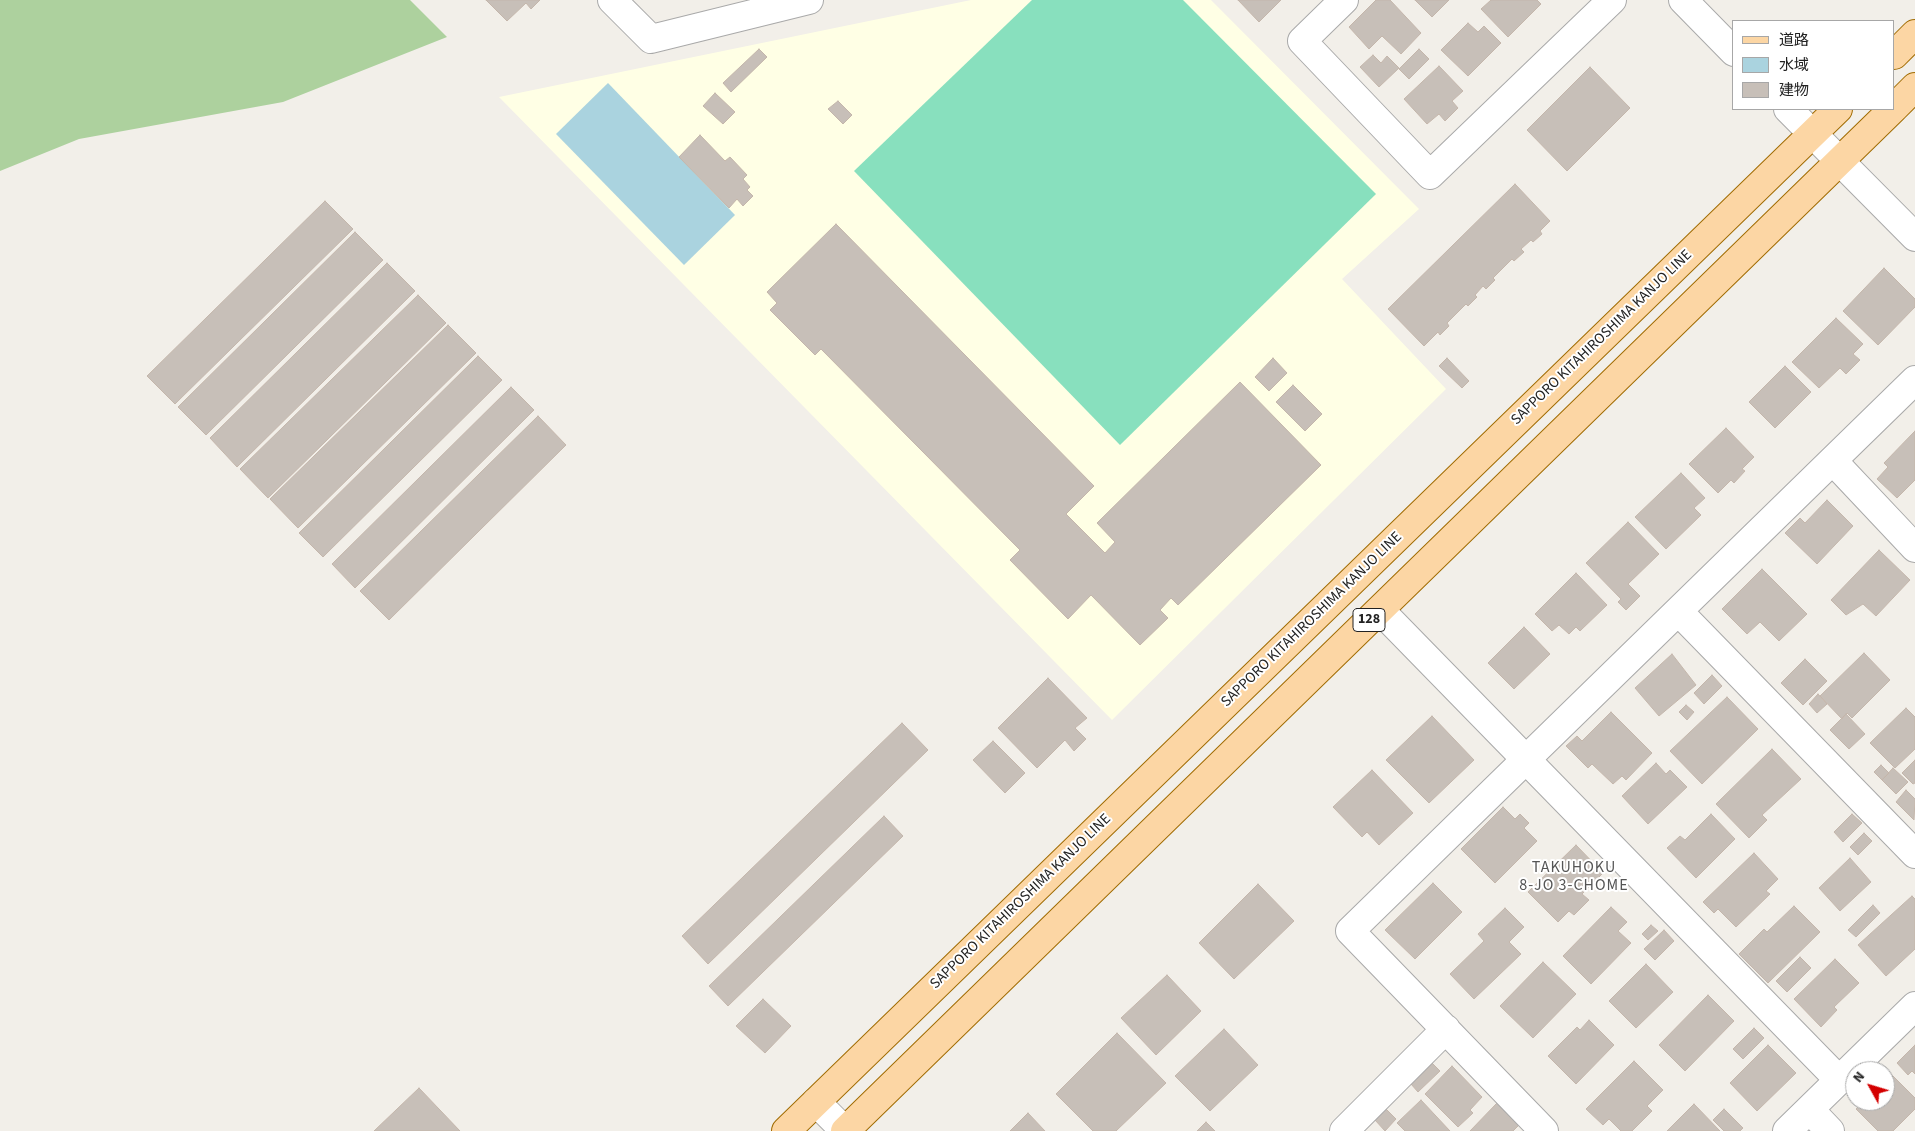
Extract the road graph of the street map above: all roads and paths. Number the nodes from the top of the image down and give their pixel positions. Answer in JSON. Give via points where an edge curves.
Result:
{"nodes":[{"id":1,"x":612,"y":0,"type":"edge"},
{"id":2,"x":809,"y":0,"type":"edge"},
{"id":3,"x":1344,"y":0,"type":"edge"},
{"id":4,"x":1612,"y":0,"type":"edge"},
{"id":5,"x":1683,"y":0,"type":"edge"},
{"id":6,"x":1915,"y":34,"type":"edge"},
{"id":7,"x":1732,"y":50,"type":"edge"},
{"id":8,"x":1895,"y":53,"type":"edge"},
{"id":9,"x":1915,"y":87,"type":"edge"},
{"id":10,"x":1895,"y":106,"type":"edge"},
{"id":11,"x":1789,"y":110,"type":"edge"},
{"id":12,"x":1837,"y":110,"type":"edge"},
{"id":13,"x":1891,"y":110,"type":"edge"},
{"id":14,"x":1812,"y":134,"type":"junction"},
{"id":15,"x":1839,"y":162,"type":"junction"},
{"id":16,"x":1915,"y":237,"type":"edge"},
{"id":17,"x":1915,"y":380,"type":"edge"},
{"id":18,"x":1833,"y":461,"type":"junction"},
{"id":19,"x":1915,"y":548,"type":"edge"},
{"id":20,"x":1380,"y":610,"type":"junction"},
{"id":21,"x":1679,"y":612,"type":"junction"},
{"id":22,"x":1527,"y":760,"type":"junction"},
{"id":23,"x":1915,"y":854,"type":"edge"},
{"id":24,"x":1915,"y":1006,"type":"edge"},
{"id":25,"x":1446,"y":1030,"type":"junction"},
{"id":26,"x":1839,"y":1080,"type":"junction"},
{"id":27,"x":816,"y":1102,"type":"junction"},
{"id":28,"x":1810,"y":1110,"type":"junction"},
{"id":29,"x":786,"y":1131,"type":"edge"},
{"id":30,"x":845,"y":1131,"type":"edge"},
{"id":31,"x":1344,"y":1131,"type":"edge"},
{"id":32,"x":1544,"y":1131,"type":"edge"},
{"id":33,"x":1787,"y":1131,"type":"edge"},
{"id":34,"x":1830,"y":1131,"type":"edge"}],
"edges":[{"from":1,"to":2,"type":"street","via":[[651,39]]},
{"from":3,"to":4,"type":"street","via":[[1302,41],[1430,175]]},
{"from":5,"to":7,"type":"street"},
{"from":6,"to":8,"type":"main road"},
{"from":9,"to":10,"type":"main road","number":"128"},
{"from":11,"to":14,"type":"street"},
{"from":12,"to":14,"type":"main road","name":"SAPPORO KITAHIROSHIMA KANJO LINE","number":"128"},
{"from":13,"to":15,"type":"main road","number":"128"},
{"from":14,"to":15,"type":"street"},
{"from":14,"to":27,"type":"main road","name":"SAPPORO KITAHIROSHIMA KANJO LINE","number":"128"},
{"from":15,"to":16,"type":"street"},
{"from":15,"to":20,"type":"main road","number":"128"},
{"from":17,"to":18,"type":"street"},
{"from":18,"to":19,"type":"street"},
{"from":18,"to":21,"type":"street"},
{"from":20,"to":22,"type":"street"},
{"from":20,"to":30,"type":"main road","number":"128"},
{"from":21,"to":22,"type":"street"},
{"from":21,"to":23,"type":"street"},
{"from":22,"to":25,"type":"street","via":[[1350,931]]},
{"from":22,"to":26,"type":"street"},
{"from":24,"to":26,"type":"street"},
{"from":25,"to":31,"type":"street"},
{"from":25,"to":32,"type":"street"},
{"from":26,"to":28,"type":"street"},
{"from":27,"to":29,"type":"main road","name":"SAPPORO KITAHIROSHIMA KANJO LINE","number":"128"},
{"from":27,"to":30,"type":"street"},
{"from":28,"to":33,"type":"street"},
{"from":28,"to":34,"type":"street"}]}
